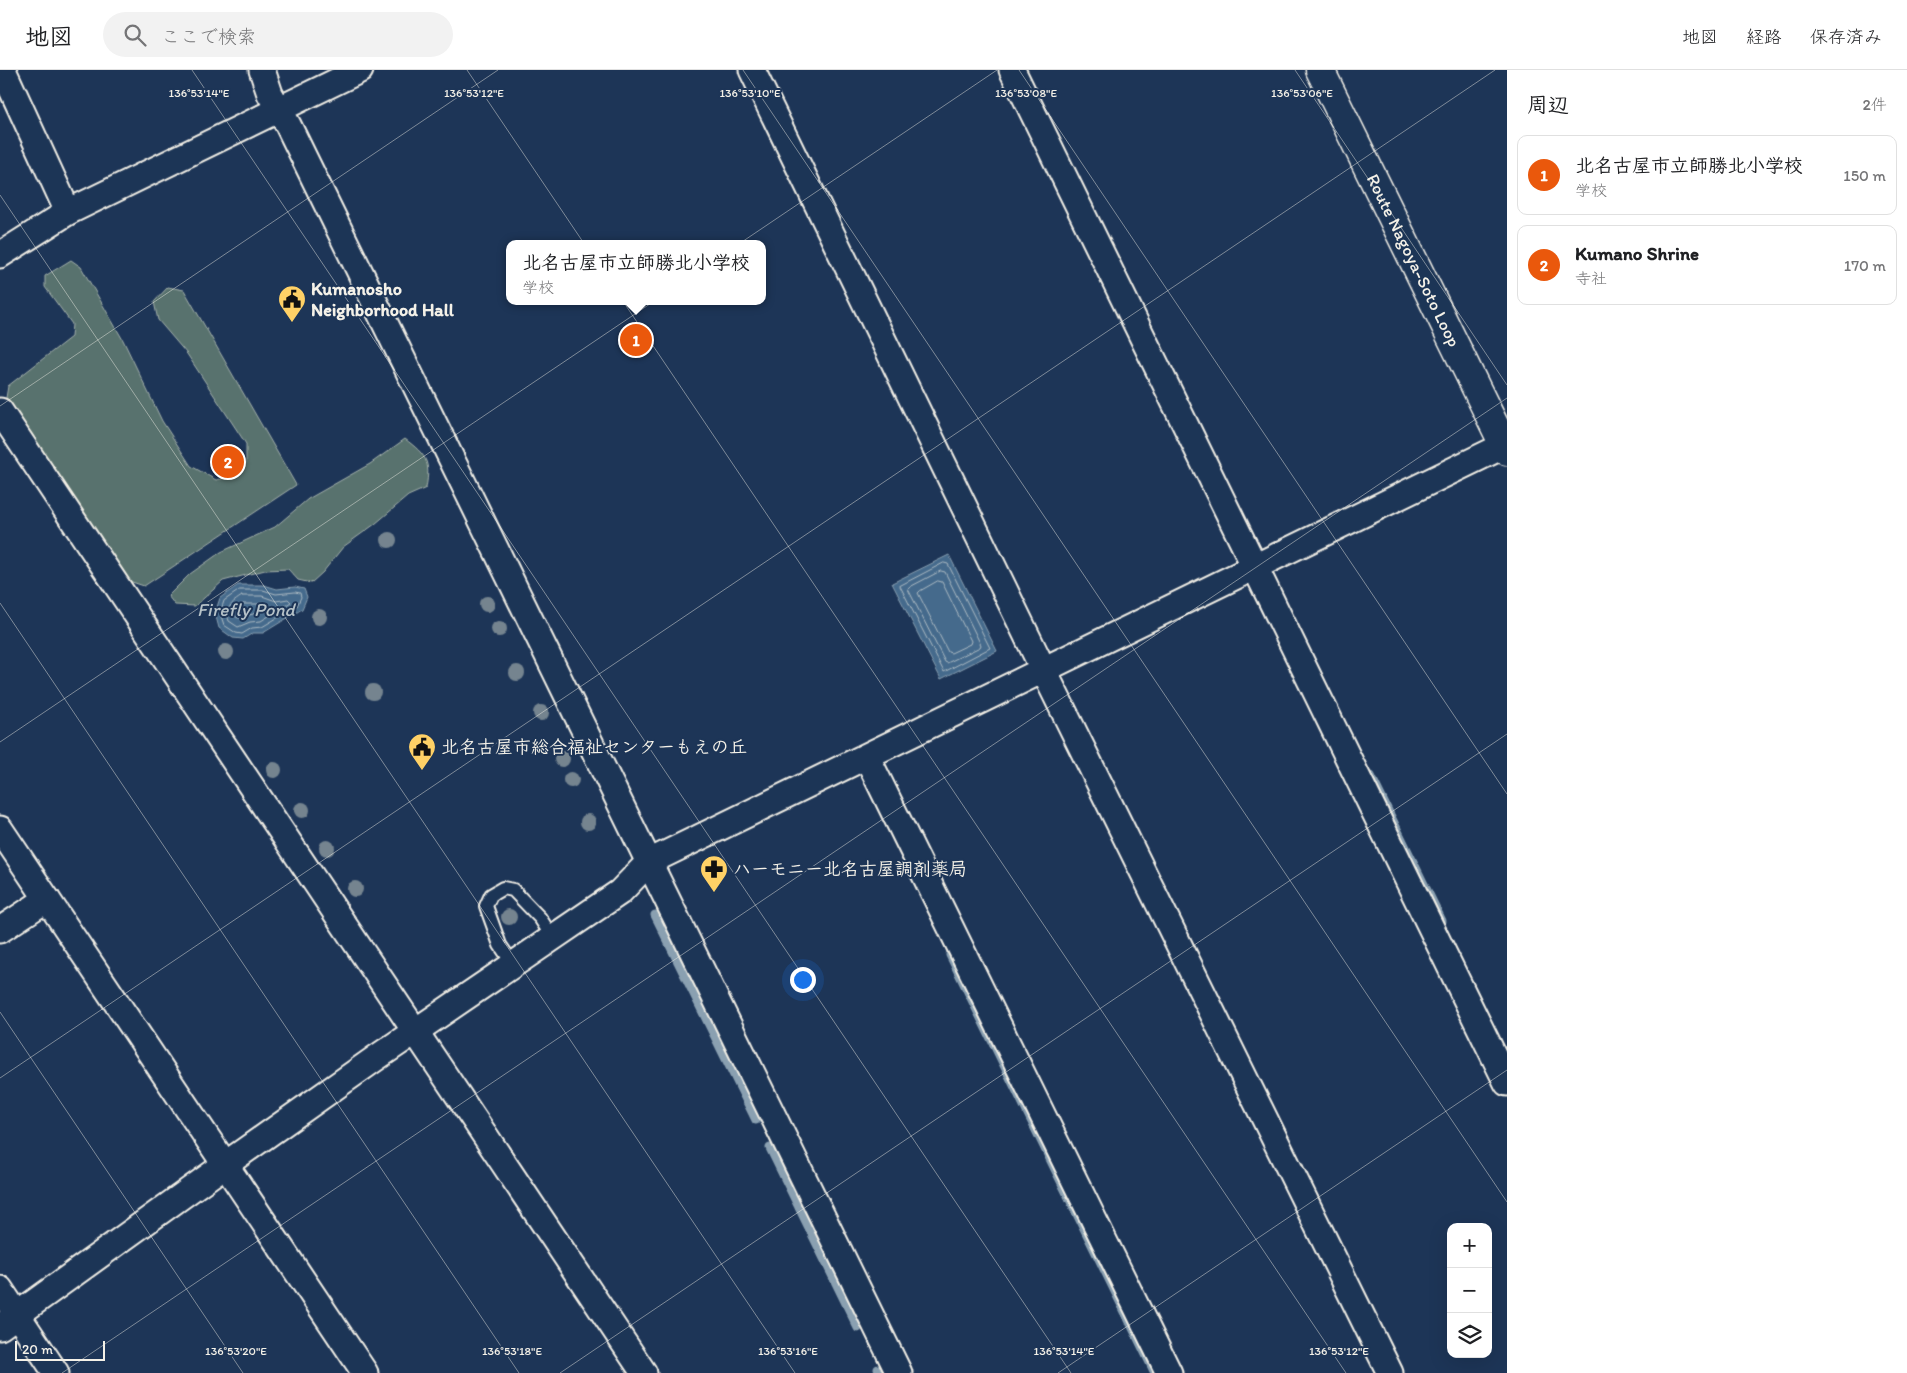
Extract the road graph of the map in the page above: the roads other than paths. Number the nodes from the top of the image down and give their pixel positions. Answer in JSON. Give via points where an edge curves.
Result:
{"nodes":[{"id":1,"x":3,"y":70,"type":"edge"},
{"id":2,"x":262,"y":70,"type":"edge"},
{"id":3,"x":360,"y":70,"type":"edge"},
{"id":4,"x":752,"y":70,"type":"edge"},
{"id":5,"x":1012,"y":70,"type":"edge"},
{"id":6,"x":1320,"y":70,"type":"edge"},
{"id":7,"x":279,"y":109,"type":"junction"},
{"id":8,"x":68,"y":212,"type":"junction"},
{"id":9,"x":0,"y":255,"type":"edge"},
{"id":10,"x":0,"y":411,"type":"edge"},
{"id":11,"x":1506,"y":447,"type":"edge"},
{"id":12,"x":1255,"y":566,"type":"junction"},
{"id":13,"x":1043,"y":669,"type":"junction"},
{"id":14,"x":867,"y":756,"type":"junction"},
{"id":15,"x":0,"y":829,"type":"edge"},
{"id":16,"x":649,"y":862,"type":"junction"},
{"id":17,"x":47,"y":899,"type":"junction"},
{"id":18,"x":0,"y":930,"type":"edge"},
{"id":19,"x":553,"y":938,"type":"junction"},
{"id":20,"x":513,"y":964,"type":"junction"},
{"id":21,"x":415,"y":1031,"type":"junction"},
{"id":22,"x":1507,"y":1083,"type":"edge"},
{"id":23,"x":226,"y":1164,"type":"junction"},
{"id":24,"x":0,"y":1289,"type":"edge"},
{"id":25,"x":9,"y":1321,"type":"edge"},
{"id":26,"x":56,"y":1373,"type":"edge"},
{"id":27,"x":365,"y":1373,"type":"edge"},
{"id":28,"x":644,"y":1373,"type":"edge"},
{"id":29,"x":899,"y":1373,"type":"edge"},
{"id":30,"x":1169,"y":1373,"type":"edge"},
{"id":31,"x":1390,"y":1373,"type":"edge"}],
"edges":[{"from":1,"to":8,"type":"street"},
{"from":2,"to":7,"type":"street"},
{"from":3,"to":7,"type":"street"},
{"from":4,"to":13,"type":"street"},
{"from":5,"to":12,"type":"street"},
{"from":6,"to":11,"type":"main road","name":"Route Nagoya-Soto Loop"},
{"from":7,"to":8,"type":"street"},
{"from":7,"to":16,"type":"street"},
{"from":8,"to":9,"type":"street"},
{"from":10,"to":21,"type":"street"},
{"from":11,"to":12,"type":"street"},
{"from":12,"to":13,"type":"street"},
{"from":12,"to":22,"type":"street"},
{"from":13,"to":14,"type":"street"},
{"from":13,"to":31,"type":"street"},
{"from":14,"to":16,"type":"street"},
{"from":14,"to":30,"type":"street"},
{"from":15,"to":17,"type":"street"},
{"from":16,"to":19,"type":"street","via":[[620,892]]},
{"from":16,"to":29,"type":"street"},
{"from":17,"to":18,"type":"street"},
{"from":17,"to":23,"type":"street"},
{"from":19,"to":20,"type":"street"},
{"from":19,"to":20,"type":"lane","via":[[540,918],[513,890],[503,888],[491,895],[486,906],[500,945]]},
{"from":20,"to":21,"type":"street"},
{"from":21,"to":23,"type":"street"},
{"from":21,"to":28,"type":"street"},
{"from":23,"to":25,"type":"street"},
{"from":23,"to":27,"type":"street"},
{"from":24,"to":25,"type":"street"},
{"from":25,"to":26,"type":"street"}]}
